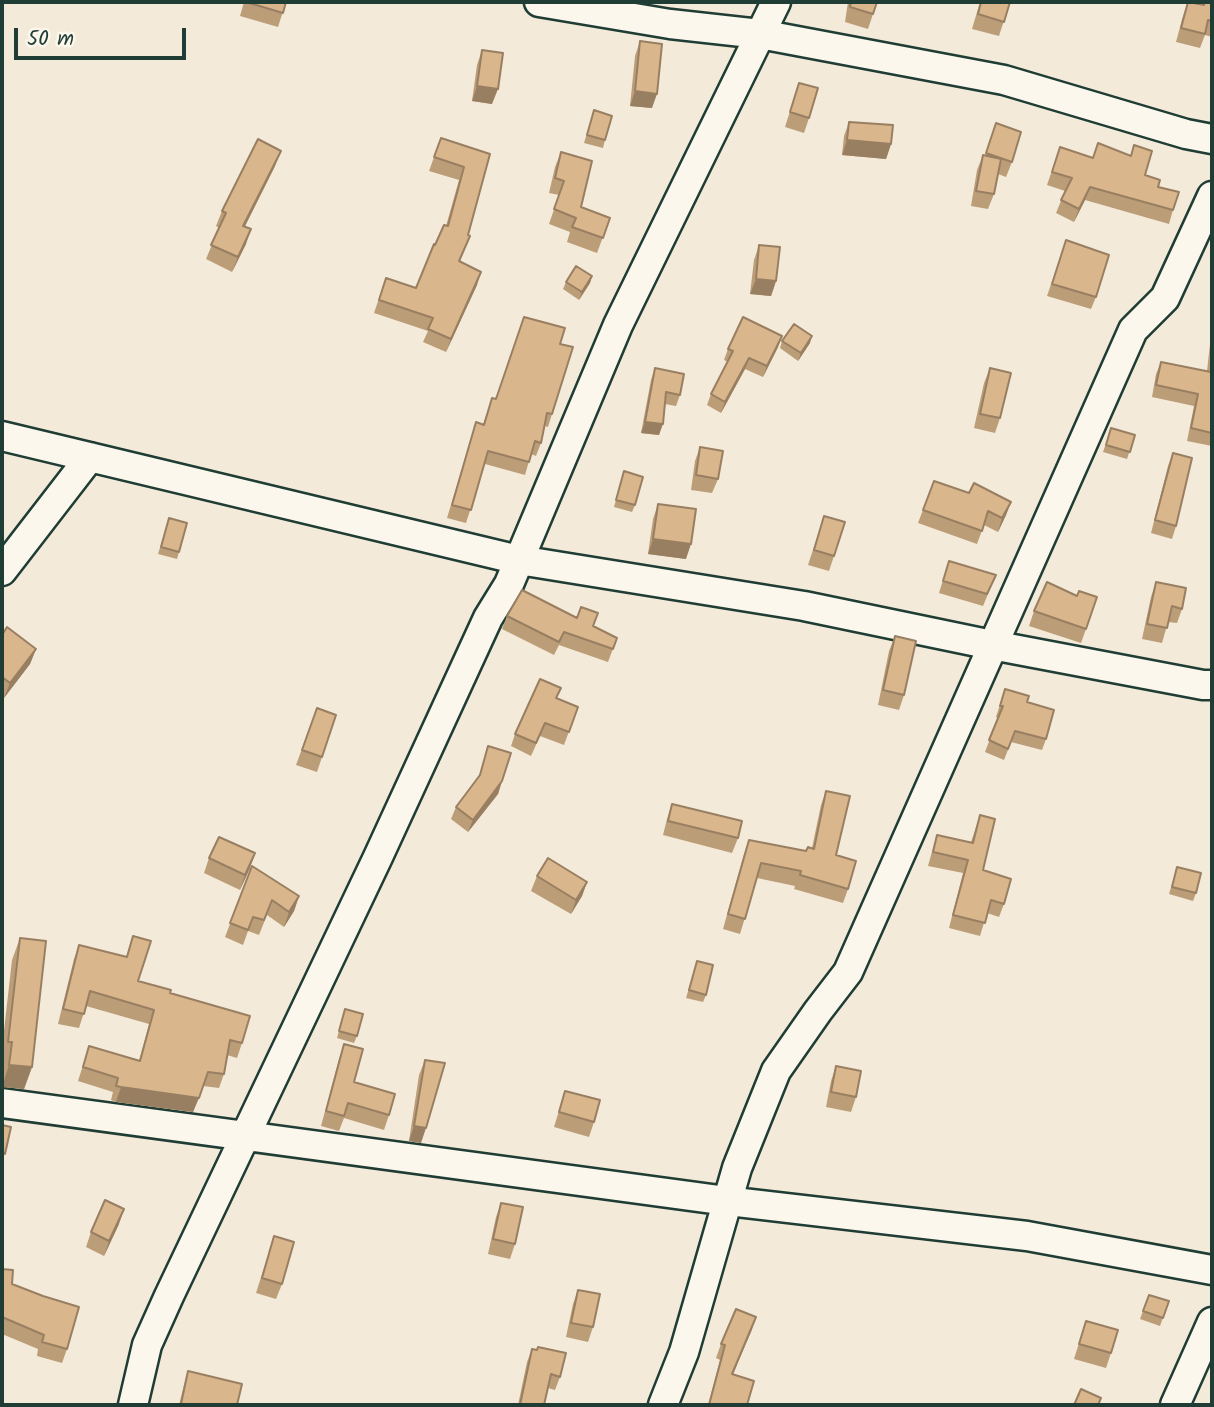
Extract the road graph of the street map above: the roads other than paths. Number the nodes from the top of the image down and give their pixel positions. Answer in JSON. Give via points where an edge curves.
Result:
{"nodes":[{"id":1,"x":538,"y":2,"type":"edge"},
{"id":2,"x":776,"y":2,"type":"edge"},
{"id":3,"x":760,"y":34,"type":"junction"},
{"id":4,"x":1212,"y":139,"type":"edge"},
{"id":5,"x":1212,"y":196,"type":"edge"},
{"id":6,"x":2,"y":436,"type":"edge"},
{"id":7,"x":90,"y":457,"type":"junction"},
{"id":8,"x":519,"y":560,"type":"junction"},
{"id":9,"x":2,"y":571,"type":"edge"},
{"id":10,"x":992,"y":645,"type":"junction"},
{"id":11,"x":1212,"y":685,"type":"edge"},
{"id":12,"x":2,"y":1103,"type":"edge"},
{"id":13,"x":246,"y":1135,"type":"junction"},
{"id":14,"x":727,"y":1201,"type":"junction"},
{"id":15,"x":1212,"y":1270,"type":"edge"},
{"id":16,"x":1212,"y":1322,"type":"edge"},
{"id":17,"x":134,"y":1405,"type":"edge"},
{"id":18,"x":663,"y":1405,"type":"edge"},
{"id":19,"x":1175,"y":1405,"type":"edge"}],
"edges":[{"from":1,"to":3,"type":"street"},
{"from":2,"to":3,"type":"street"},
{"from":3,"to":4,"type":"street","via":[[1004,80]]},
{"from":3,"to":8,"type":"street","via":[[618,325]]},
{"from":5,"to":10,"type":"street","via":[[1164,298],[1133,330]]},
{"from":6,"to":7,"type":"street"},
{"from":7,"to":8,"type":"street"},
{"from":7,"to":9,"type":"street"},
{"from":8,"to":10,"type":"street","via":[[804,606]]},
{"from":8,"to":13,"type":"street"},
{"from":10,"to":11,"type":"street"},
{"from":10,"to":14,"type":"street","via":[[848,972],[776,1071]]},
{"from":12,"to":13,"type":"street"},
{"from":13,"to":14,"type":"street"},
{"from":13,"to":17,"type":"street","via":[[148,1345]]},
{"from":14,"to":15,"type":"street","via":[[1027,1236]]},
{"from":14,"to":18,"type":"street","via":[[684,1352]]},
{"from":16,"to":19,"type":"street"}]}
